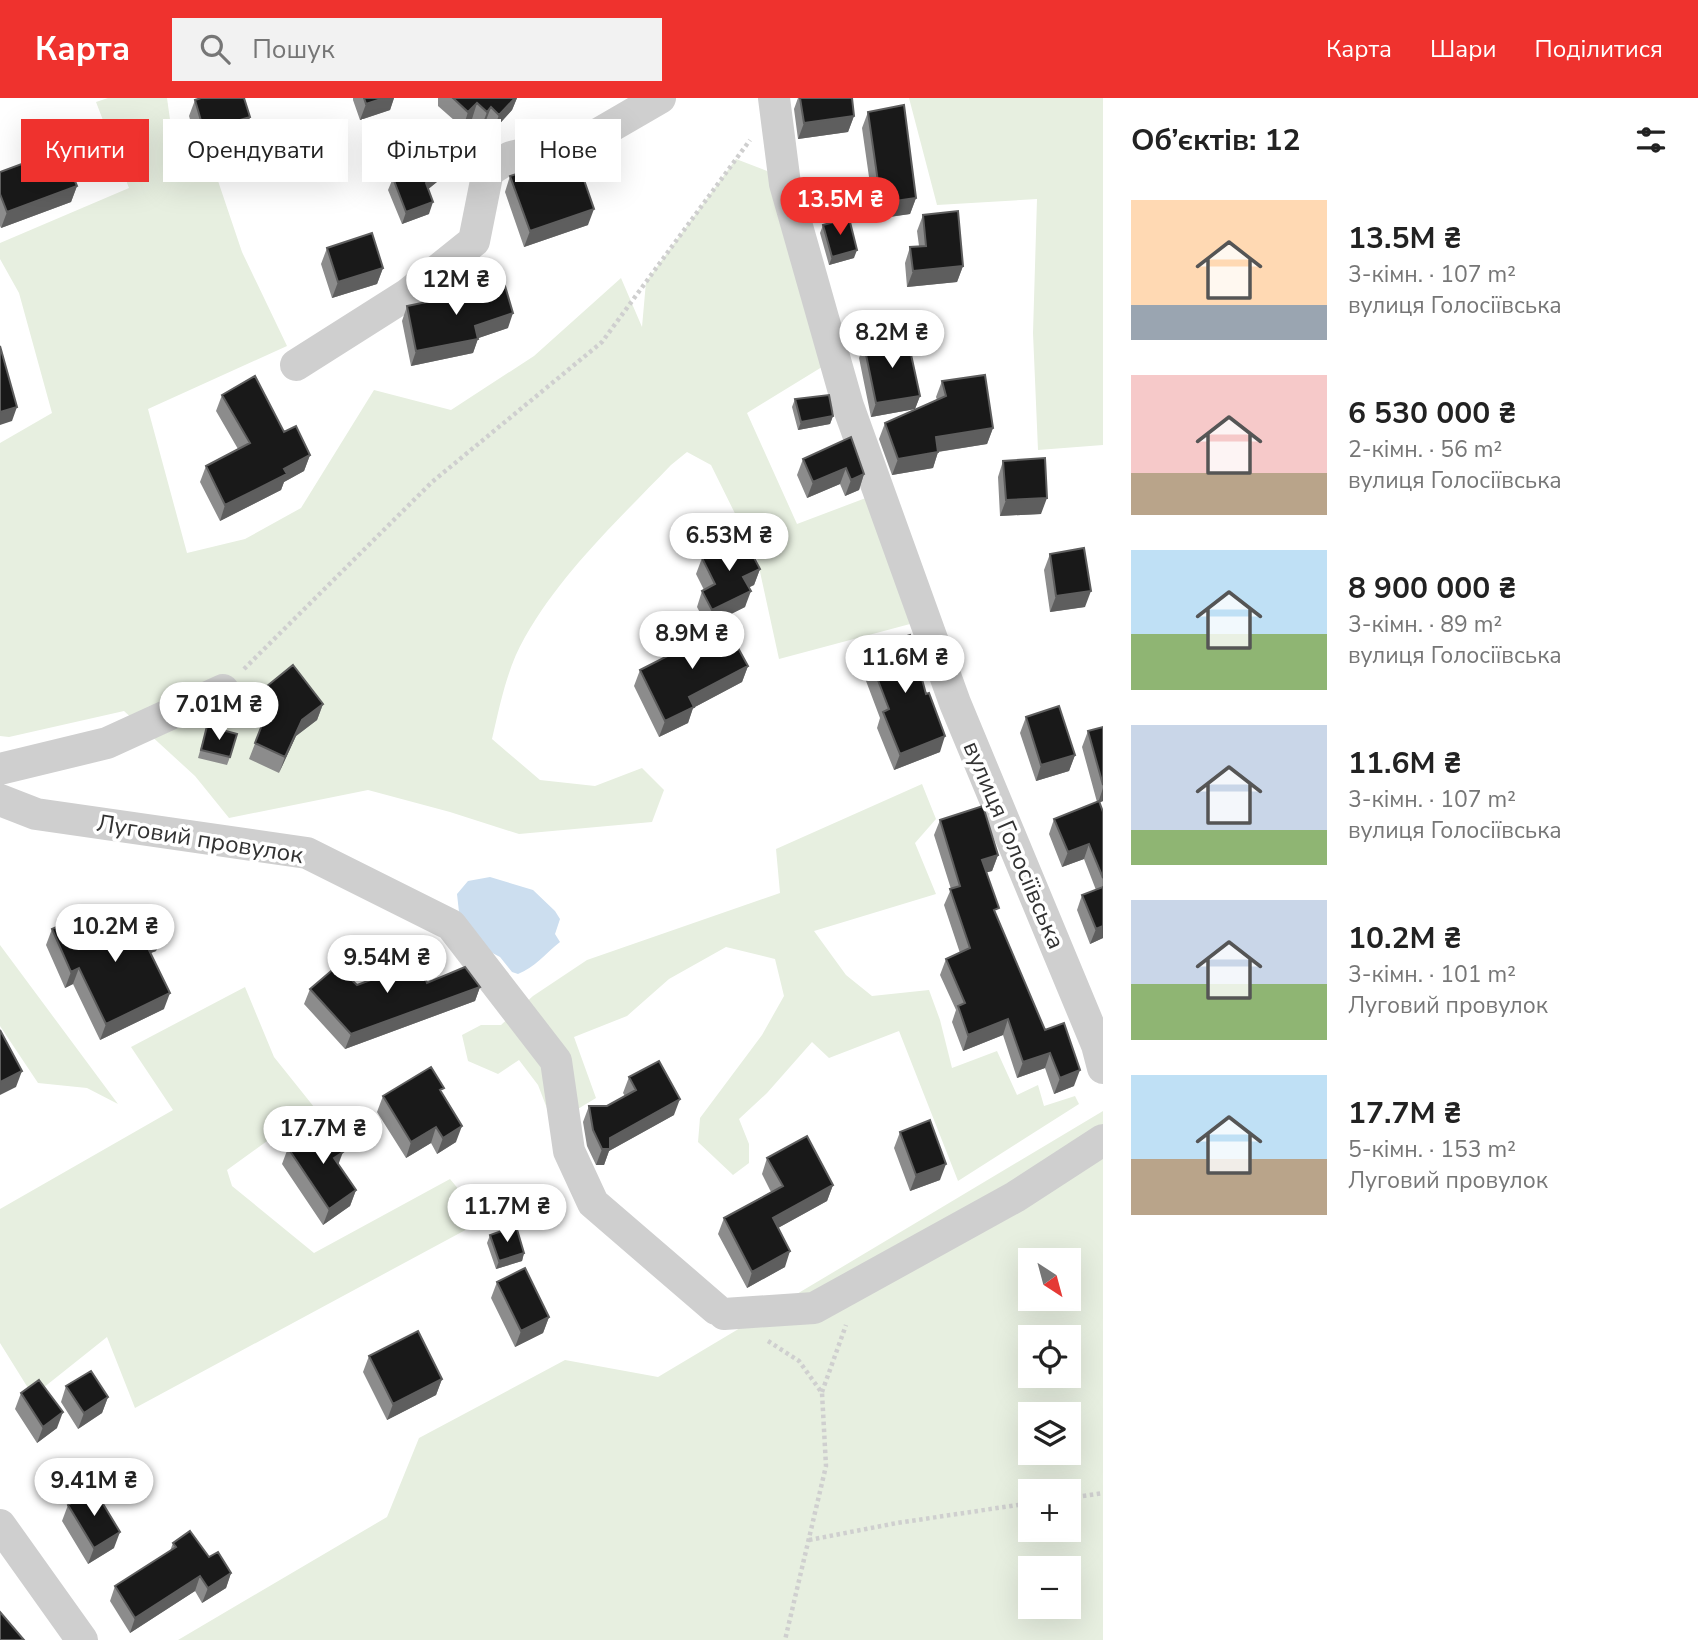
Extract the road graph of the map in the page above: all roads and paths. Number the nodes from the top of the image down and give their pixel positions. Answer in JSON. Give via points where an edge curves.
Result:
{"nodes":[{"id":1,"x":660,"y":98,"type":"edge"},
{"id":2,"x":775,"y":102,"type":"edge"},
{"id":3,"x":296,"y":365,"type":"dead end"},
{"id":4,"x":223,"y":690,"type":"joint"},
{"id":5,"x":0,"y":769,"type":"edge"},
{"id":6,"x":0,"y":800,"type":"edge"},
{"id":7,"x":1103,"y":1068,"type":"edge"},
{"id":8,"x":1103,"y":1140,"type":"edge"},
{"id":9,"x":870,"y":1278,"type":"junction"},
{"id":10,"x":766,"y":1341,"type":"dead end"},
{"id":11,"x":822,"y":1393,"type":"junction"},
{"id":12,"x":1103,"y":1493,"type":"edge"},
{"id":13,"x":1081,"y":1496,"type":"edge"},
{"id":14,"x":1018,"y":1505,"type":"edge"},
{"id":15,"x":0,"y":1525,"type":"edge"},
{"id":16,"x":809,"y":1540,"type":"junction"},
{"id":17,"x":82,"y":1640,"type":"edge"},
{"id":18,"x":786,"y":1640,"type":"edge"}],
"edges":[{"from":1,"to":3,"type":"street","via":[[591,138],[511,157],[488,170],[474,241],[408,294]]},
{"from":2,"to":4,"type":"path","via":[[602,342],[432,482]]},
{"from":2,"to":7,"type":"street","name":"вулиця Голосіївська","via":[[785,184],[848,406],[955,703]]},
{"from":4,"to":5,"type":"street","via":[[107,743]]},
{"from":6,"to":9,"type":"street","name":"Луговий провулок","via":[[36,814],[307,853],[451,925],[556,1061],[569,1151],[593,1203],[720,1311],[814,1308]]},
{"from":8,"to":9,"type":"street","via":[[1015,1197]]},
{"from":9,"to":11,"type":"path","via":[[851,1313]]},
{"from":10,"to":11,"type":"path","via":[[799,1361]]},
{"from":11,"to":16,"type":"path","via":[[826,1466]]},
{"from":12,"to":13,"type":"path"},
{"from":14,"to":16,"type":"path"},
{"from":15,"to":17,"type":"street"},
{"from":16,"to":18,"type":"path"}]}
